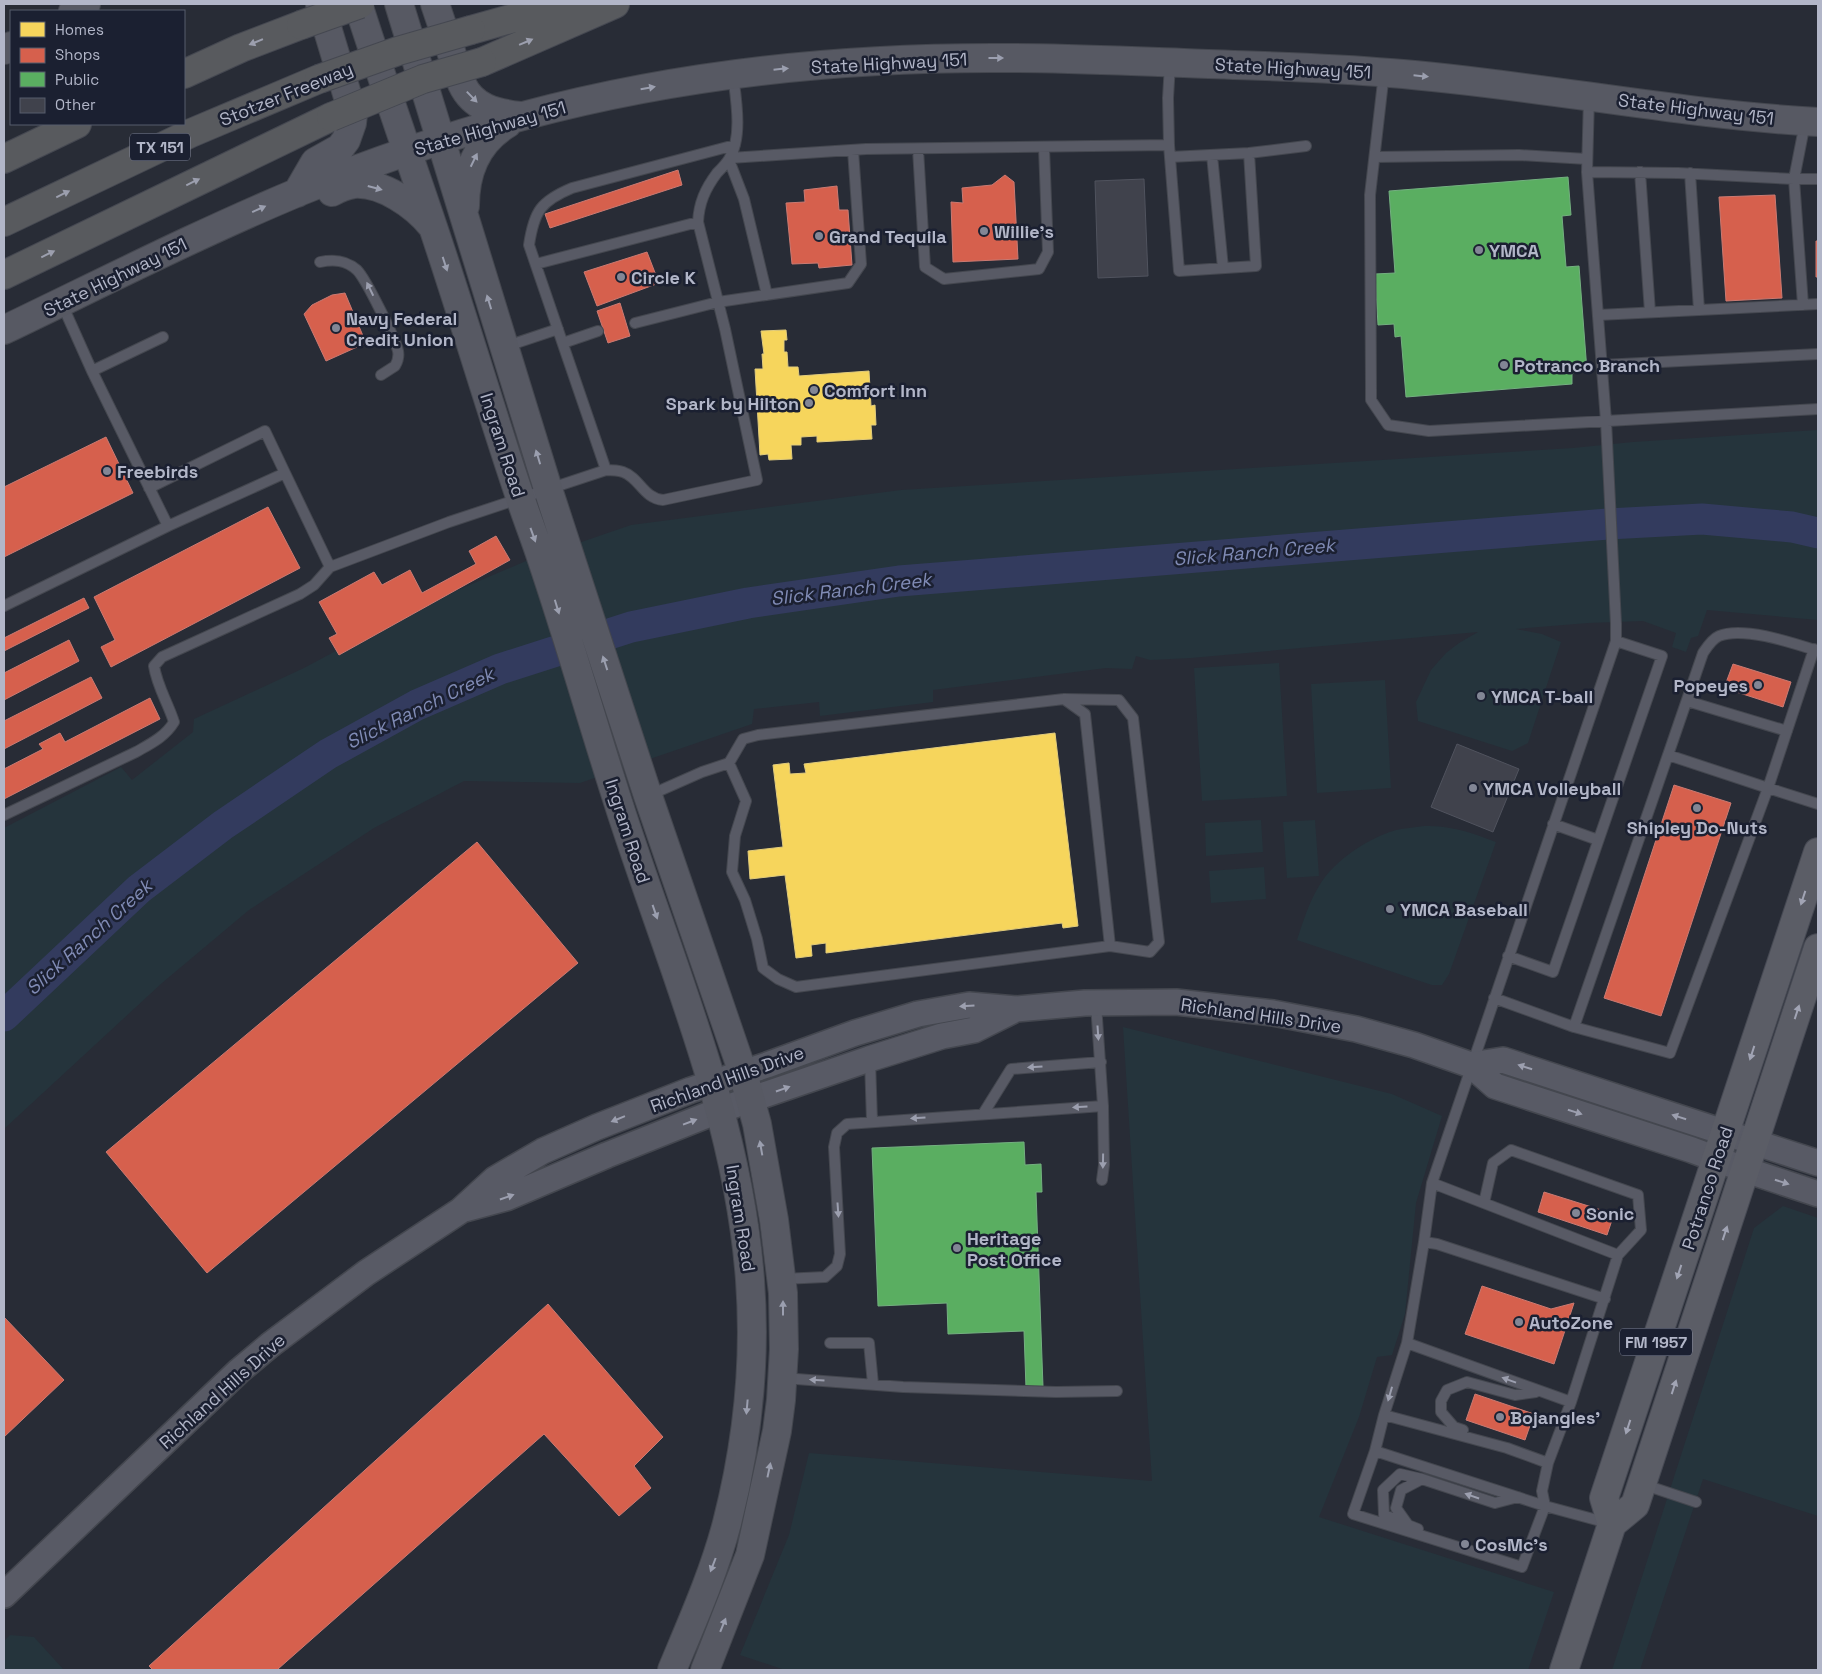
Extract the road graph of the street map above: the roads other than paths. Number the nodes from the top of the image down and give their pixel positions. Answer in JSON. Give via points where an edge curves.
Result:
{"nodes":[{"id":1,"x":86,"y":4,"type":"edge"},
{"id":2,"x":320,"y":4,"type":"edge"},
{"id":3,"x":359,"y":4,"type":"edge"},
{"id":4,"x":398,"y":4,"type":"edge"},
{"id":5,"x":435,"y":4,"type":"edge"},
{"id":6,"x":582,"y":4,"type":"edge"},
{"id":7,"x":615,"y":4,"type":"edge"},
{"id":8,"x":75,"y":10,"type":"edge"},
{"id":9,"x":1170,"y":63,"type":"junction"},
{"id":10,"x":1385,"y":72,"type":"junction"},
{"id":11,"x":185,"y":74,"type":"edge"},
{"id":12,"x":733,"y":75,"type":"junction"},
{"id":13,"x":1589,"y":97,"type":"junction"},
{"id":14,"x":522,"y":116,"type":"junction"},
{"id":15,"x":1812,"y":122,"type":"edge"},
{"id":16,"x":47,"y":125,"type":"edge"},
{"id":17,"x":75,"y":125,"type":"edge"},
{"id":18,"x":4,"y":141,"type":"edge"},
{"id":19,"x":440,"y":141,"type":"junction"},
{"id":20,"x":735,"y":145,"type":"junction"},
{"id":21,"x":1169,"y":145,"type":"junction"},
{"id":22,"x":1306,"y":146,"type":"dead end"},
{"id":23,"x":1044,"y":148,"type":"junction"},
{"id":24,"x":918,"y":149,"type":"junction"},
{"id":25,"x":853,"y":150,"type":"junction"},
{"id":26,"x":407,"y":152,"type":"junction"},
{"id":27,"x":1249,"y":152,"type":"junction"},
{"id":28,"x":1212,"y":155,"type":"junction"},
{"id":29,"x":1170,"y":157,"type":"junction"},
{"id":30,"x":1375,"y":157,"type":"junction"},
{"id":31,"x":4,"y":159,"type":"edge"},
{"id":32,"x":729,"y":159,"type":"junction"},
{"id":33,"x":1587,"y":159,"type":"junction"},
{"id":34,"x":1587,"y":172,"type":"junction"},
{"id":35,"x":1640,"y":172,"type":"junction"},
{"id":36,"x":1690,"y":174,"type":"junction"},
{"id":37,"x":1794,"y":179,"type":"junction"},
{"id":38,"x":1818,"y":179,"type":"edge"},
{"id":39,"x":297,"y":193,"type":"junction"},
{"id":40,"x":4,"y":222,"type":"edge"},
{"id":41,"x":698,"y":222,"type":"junction"},
{"id":42,"x":466,"y":225,"type":"junction"},
{"id":43,"x":433,"y":227,"type":"junction"},
{"id":44,"x":320,"y":262,"type":"dead end"},
{"id":45,"x":536,"y":264,"type":"junction"},
{"id":46,"x":1223,"y":268,"type":"junction"},
{"id":47,"x":4,"y":275,"type":"edge"},
{"id":48,"x":767,"y":295,"type":"junction"},
{"id":49,"x":61,"y":302,"type":"junction"},
{"id":50,"x":718,"y":302,"type":"junction"},
{"id":51,"x":1818,"y":304,"type":"edge"},
{"id":52,"x":1803,"y":305,"type":"junction"},
{"id":53,"x":1699,"y":310,"type":"junction"},
{"id":54,"x":1650,"y":312,"type":"junction"},
{"id":55,"x":1598,"y":314,"type":"junction"},
{"id":56,"x":635,"y":323,"type":"dead end"},
{"id":57,"x":558,"y":329,"type":"junction"},
{"id":58,"x":4,"y":330,"type":"edge"},
{"id":59,"x":598,"y":331,"type":"dead end"},
{"id":60,"x":163,"y":337,"type":"dead end"},
{"id":61,"x":563,"y":344,"type":"junction"},
{"id":62,"x":503,"y":347,"type":"junction"},
{"id":63,"x":1818,"y":354,"type":"edge"},
{"id":64,"x":1602,"y":365,"type":"junction"},
{"id":65,"x":92,"y":371,"type":"junction"},
{"id":66,"x":380,"y":375,"type":"dead end"},
{"id":67,"x":1818,"y":409,"type":"edge"},
{"id":68,"x":1606,"y":420,"type":"junction"},
{"id":69,"x":606,"y":470,"type":"junction"},
{"id":70,"x":286,"y":473,"type":"junction"},
{"id":71,"x":149,"y":488,"type":"junction"},
{"id":72,"x":548,"y":490,"type":"junction"},
{"id":73,"x":520,"y":498,"type":"junction"},
{"id":74,"x":168,"y":526,"type":"junction"},
{"id":75,"x":330,"y":566,"type":"junction"},
{"id":76,"x":4,"y":606,"type":"edge"},
{"id":77,"x":1616,"y":641,"type":"junction"},
{"id":78,"x":1816,"y":650,"type":"edge"},
{"id":79,"x":1064,"y":699,"type":"junction"},
{"id":80,"x":1687,"y":701,"type":"junction"},
{"id":81,"x":1787,"y":730,"type":"junction"},
{"id":82,"x":1668,"y":755,"type":"junction"},
{"id":83,"x":729,"y":763,"type":"junction"},
{"id":84,"x":1768,"y":788,"type":"junction"},
{"id":85,"x":648,"y":796,"type":"junction"},
{"id":86,"x":1818,"y":804,"type":"edge"},
{"id":87,"x":619,"y":805,"type":"junction"},
{"id":88,"x":4,"y":815,"type":"edge"},
{"id":89,"x":1553,"y":824,"type":"junction"},
{"id":90,"x":1598,"y":840,"type":"junction"},
{"id":91,"x":1818,"y":852,"type":"edge"},
{"id":92,"x":1110,"y":946,"type":"junction"},
{"id":93,"x":1818,"y":948,"type":"edge"},
{"id":94,"x":1508,"y":956,"type":"junction"},
{"id":95,"x":1494,"y":998,"type":"junction"},
{"id":96,"x":1096,"y":1003,"type":"junction"},
{"id":97,"x":1016,"y":1009,"type":"junction"},
{"id":98,"x":1574,"y":1027,"type":"junction"},
{"id":99,"x":870,"y":1059,"type":"junction"},
{"id":100,"x":1101,"y":1062,"type":"junction"},
{"id":101,"x":1471,"y":1065,"type":"junction"},
{"id":102,"x":743,"y":1074,"type":"junction"},
{"id":103,"x":713,"y":1082,"type":"junction"},
{"id":104,"x":751,"y":1100,"type":"junction"},
{"id":105,"x":1103,"y":1106,"type":"junction"},
{"id":106,"x":720,"y":1110,"type":"junction"},
{"id":107,"x":982,"y":1114,"type":"junction"},
{"id":108,"x":872,"y":1122,"type":"junction"},
{"id":109,"x":1726,"y":1132,"type":"junction"},
{"id":110,"x":1755,"y":1142,"type":"junction"},
{"id":111,"x":1717,"y":1160,"type":"junction"},
{"id":112,"x":1818,"y":1163,"type":"edge"},
{"id":113,"x":1746,"y":1170,"type":"junction"},
{"id":114,"x":1102,"y":1180,"type":"dead end"},
{"id":115,"x":1432,"y":1183,"type":"junction"},
{"id":116,"x":1818,"y":1194,"type":"edge"},
{"id":117,"x":1484,"y":1203,"type":"junction"},
{"id":118,"x":460,"y":1210,"type":"junction"},
{"id":119,"x":1424,"y":1242,"type":"junction"},
{"id":120,"x":1618,"y":1255,"type":"junction"},
{"id":121,"x":782,"y":1279,"type":"junction"},
{"id":122,"x":1605,"y":1298,"type":"junction"},
{"id":123,"x":830,"y":1343,"type":"dead end"},
{"id":124,"x":1407,"y":1343,"type":"junction"},
{"id":125,"x":750,"y":1375,"type":"junction"},
{"id":126,"x":782,"y":1378,"type":"junction"},
{"id":127,"x":873,"y":1384,"type":"junction"},
{"id":128,"x":1117,"y":1391,"type":"dead end"},
{"id":129,"x":1540,"y":1391,"type":"junction"},
{"id":130,"x":1571,"y":1402,"type":"junction"},
{"id":131,"x":1384,"y":1415,"type":"junction"},
{"id":132,"x":1507,"y":1448,"type":"junction"},
{"id":133,"x":1375,"y":1451,"type":"junction"},
{"id":134,"x":1548,"y":1463,"type":"junction"},
{"id":135,"x":1422,"y":1479,"type":"junction"},
{"id":136,"x":1642,"y":1484,"type":"junction"},
{"id":137,"x":1519,"y":1497,"type":"junction"},
{"id":138,"x":1696,"y":1502,"type":"dead end"},
{"id":139,"x":1545,"y":1506,"type":"junction"},
{"id":140,"x":1612,"y":1524,"type":"junction"},
{"id":141,"x":1408,"y":1525,"type":"junction"},
{"id":142,"x":1504,"y":1561,"type":"junction"},
{"id":143,"x":4,"y":1595,"type":"edge"},
{"id":144,"x":672,"y":1670,"type":"edge"},
{"id":145,"x":705,"y":1670,"type":"edge"},
{"id":146,"x":1564,"y":1670,"type":"edge"}],
"edges":[{"from":1,"to":8,"type":"main road"},
{"from":2,"to":39,"type":"main road","via":[[353,114],[352,123],[340,148],[316,162]]},
{"from":3,"to":11,"type":"highway","one_way":true,"bridge":true,"via":[[241,48]]},
{"from":3,"to":26,"type":"main road","name":"Ingram Road"},
{"from":4,"to":19,"type":"main road","name":"Ingram Road"},
{"from":5,"to":14,"type":"main road","one_way":true,"via":[[468,94],[486,108]]},
{"from":40,"to":6,"type":"highway","name":"Stotzer Freeway","number":"TX 151","one_way":true,"bridge":true,"via":[[191,133],[319,79],[470,30]]},
{"from":47,"to":7,"type":"highway","one_way":true,"bridge":true,"via":[[331,117],[423,79],[482,62]]},
{"from":9,"to":10,"type":"main road","name":"State Highway 151"},
{"from":12,"to":9,"type":"main road","name":"State Highway 151","one_way":true,"via":[[916,59]]},
{"from":9,"to":21,"type":"lane"},
{"from":10,"to":13,"type":"main road","name":"State Highway 151","one_way":true},
{"from":10,"to":30,"type":"lane"},
{"from":14,"to":12,"type":"main road","name":"State Highway 151","one_way":true,"via":[[600,97]]},
{"from":12,"to":20,"type":"lane"},
{"from":13,"to":15,"type":"main road","name":"State Highway 151"},
{"from":13,"to":33,"type":"lane"},
{"from":14,"to":19,"type":"main road","name":"State Highway 151"},
{"from":42,"to":14,"type":"main road","one_way":true,"via":[[466,184],[474,158],[495,132]]},
{"from":15,"to":37,"type":"lane"},
{"from":16,"to":18,"type":"highway"},
{"from":17,"to":31,"type":"highway"},
{"from":19,"to":26,"type":"main road","name":"State Highway 151"},
{"from":19,"to":42,"type":"main road","name":"Ingram Road"},
{"from":20,"to":32,"type":"lane"},
{"from":20,"to":45,"type":"lane","via":[[572,188],[551,197],[538,212],[531,230],[529,244]]},
{"from":21,"to":23,"type":"lane"},
{"from":21,"to":29,"type":"lane"},
{"from":22,"to":27,"type":"lane"},
{"from":23,"to":24,"type":"lane"},
{"from":23,"to":24,"type":"lane","via":[[1048,252],[1038,269],[944,279],[925,267]]},
{"from":24,"to":25,"type":"lane"},
{"from":25,"to":32,"type":"lane"},
{"from":25,"to":48,"type":"lane","via":[[861,264],[848,283]]},
{"from":26,"to":39,"type":"main road","name":"State Highway 151"},
{"from":26,"to":43,"type":"main road","name":"Ingram Road"},
{"from":27,"to":28,"type":"lane"},
{"from":27,"to":46,"type":"lane","via":[[1256,266]]},
{"from":28,"to":29,"type":"lane"},
{"from":28,"to":46,"type":"lane"},
{"from":29,"to":46,"type":"lane","via":[[1179,271]]},
{"from":30,"to":33,"type":"lane","via":[[1519,155]]},
{"from":30,"to":68,"type":"lane","via":[[1370,195],[1371,400],[1388,424],[1430,431]]},
{"from":32,"to":41,"type":"lane","via":[[703,195]]},
{"from":32,"to":48,"type":"lane","via":[[744,198]]},
{"from":33,"to":34,"type":"lane"},
{"from":34,"to":35,"type":"lane"},
{"from":34,"to":55,"type":"lane"},
{"from":35,"to":36,"type":"lane"},
{"from":35,"to":54,"type":"lane"},
{"from":36,"to":37,"type":"lane"},
{"from":36,"to":53,"type":"lane"},
{"from":37,"to":38,"type":"lane"},
{"from":37,"to":52,"type":"lane"},
{"from":39,"to":43,"type":"main road","one_way":true,"via":[[310,201],[348,185],[376,188],[408,203]]},
{"from":49,"to":39,"type":"main road","name":"State Highway 151","one_way":true},
{"from":41,"to":45,"type":"lane"},
{"from":41,"to":50,"type":"lane"},
{"from":62,"to":42,"type":"main road","name":"Ingram Road","one_way":true},
{"from":43,"to":73,"type":"main road","name":"Ingram Road","one_way":true},
{"from":66,"to":44,"type":"lane","one_way":true,"via":[[395,366],[398,352],[369,287],[357,270],[343,262]]},
{"from":45,"to":57,"type":"lane"},
{"from":48,"to":50,"type":"lane"},
{"from":49,"to":58,"type":"main road","name":"State Highway 151"},
{"from":49,"to":65,"type":"lane"},
{"from":50,"to":56,"type":"lane"},
{"from":50,"to":69,"type":"lane","via":[[757,480],[663,500],[651,497],[630,475]]},
{"from":51,"to":52,"type":"lane"},
{"from":52,"to":53,"type":"lane"},
{"from":53,"to":54,"type":"lane"},
{"from":54,"to":55,"type":"lane"},
{"from":55,"to":64,"type":"lane"},
{"from":57,"to":61,"type":"lane"},
{"from":57,"to":62,"type":"lane"},
{"from":59,"to":61,"type":"lane"},
{"from":60,"to":65,"type":"lane"},
{"from":61,"to":69,"type":"lane"},
{"from":72,"to":62,"type":"main road","name":"Ingram Road","one_way":true},
{"from":63,"to":64,"type":"lane"},
{"from":64,"to":68,"type":"lane"},
{"from":65,"to":71,"type":"lane"},
{"from":67,"to":68,"type":"lane"},
{"from":68,"to":77,"type":"lane"},
{"from":69,"to":72,"type":"lane"},
{"from":70,"to":71,"type":"lane","via":[[265,431]]},
{"from":70,"to":74,"type":"lane"},
{"from":70,"to":75,"type":"lane"},
{"from":71,"to":74,"type":"lane"},
{"from":72,"to":73,"type":"lane"},
{"from":85,"to":72,"type":"main road","name":"Ingram Road","one_way":true},
{"from":73,"to":75,"type":"lane"},
{"from":73,"to":87,"type":"main road","name":"Ingram Road","one_way":true},
{"from":74,"to":76,"type":"lane"},
{"from":75,"to":88,"type":"lane","via":[[314,585],[300,594],[162,657],[154,666],[174,722],[169,731],[136,752]]},
{"from":77,"to":89,"type":"lane"},
{"from":77,"to":90,"type":"lane","via":[[1662,656]]},
{"from":78,"to":80,"type":"lane","via":[[1751,634],[1731,633],[1717,637],[1703,653]]},
{"from":78,"to":81,"type":"lane"},
{"from":79,"to":83,"type":"lane","via":[[758,735],[743,739]]},
{"from":79,"to":92,"type":"lane","via":[[1085,714]]},
{"from":79,"to":92,"type":"lane","via":[[1119,700],[1133,718],[1159,942],[1150,952]]},
{"from":80,"to":81,"type":"lane"},
{"from":80,"to":82,"type":"lane"},
{"from":81,"to":84,"type":"lane"},
{"from":82,"to":84,"type":"lane"},
{"from":82,"to":98,"type":"lane"},
{"from":83,"to":85,"type":"lane"},
{"from":83,"to":92,"type":"lane","via":[[746,801],[735,836],[732,872],[745,900],[763,968],[778,979],[796,987]]},
{"from":84,"to":86,"type":"lane"},
{"from":84,"to":98,"type":"lane","via":[[1670,1052]]},
{"from":85,"to":87,"type":"main road"},
{"from":85,"to":102,"type":"main road","name":"Ingram Road"},
{"from":87,"to":103,"type":"main road","name":"Ingram Road","one_way":true},
{"from":89,"to":90,"type":"lane"},
{"from":89,"to":94,"type":"lane"},
{"from":90,"to":94,"type":"lane","via":[[1553,972]]},
{"from":91,"to":109,"type":"main road","name":"Potranco Road","number":"FM 1957","one_way":true},
{"from":110,"to":93,"type":"main road","name":"Potranco Road","number":"FM 1957","one_way":true},
{"from":94,"to":95,"type":"lane"},
{"from":95,"to":98,"type":"lane"},
{"from":95,"to":101,"type":"lane"},
{"from":96,"to":97,"type":"street","name":"Richland Hills Drive"},
{"from":96,"to":100,"type":"lane","one_way":true},
{"from":96,"to":101,"type":"street","name":"Richland Hills Drive","via":[[1176,1002],[1273,1013],[1356,1029]]},
{"from":97,"to":99,"type":"street","name":"Richland Hills Drive","via":[[974,1030],[942,1036]]},
{"from":97,"to":102,"type":"street","name":"Richland Hills Drive","one_way":true,"via":[[970,1005],[918,1014]]},
{"from":104,"to":99,"type":"street","name":"Richland Hills Drive","one_way":true},
{"from":99,"to":108,"type":"lane"},
{"from":100,"to":105,"type":"lane"},
{"from":100,"to":107,"type":"lane","one_way":true,"via":[[1011,1069]]},
{"from":109,"to":101,"type":"street","name":"Richland Hills Drive","one_way":true,"via":[[1503,1060]]},
{"from":101,"to":111,"type":"street","name":"Richland Hills Drive","one_way":true,"via":[[1494,1086]]},
{"from":101,"to":115,"type":"lane"},
{"from":102,"to":103,"type":"street","name":"Richland Hills Drive"},
{"from":102,"to":104,"type":"main road","name":"Ingram Road"},
{"from":103,"to":106,"type":"main road","name":"Ingram Road"},
{"from":103,"to":118,"type":"street","name":"Richland Hills Drive","one_way":true,"via":[[543,1151],[495,1179]]},
{"from":104,"to":106,"type":"street","name":"Richland Hills Drive"},
{"from":121,"to":104,"type":"main road","name":"Ingram Road","one_way":true},
{"from":105,"to":107,"type":"lane","one_way":true},
{"from":105,"to":114,"type":"lane","one_way":true},
{"from":118,"to":106,"type":"street","name":"Richland Hills Drive","one_way":true,"via":[[506,1198]]},
{"from":106,"to":125,"type":"main road","name":"Ingram Road","via":[[738,1182],[751,1282]]},
{"from":107,"to":108,"type":"lane","one_way":true},
{"from":108,"to":121,"type":"lane","one_way":true,"via":[[847,1124],[837,1133],[834,1147],[840,1254],[837,1266],[824,1277]]},
{"from":109,"to":110,"type":"street","name":"Richland Hills Drive"},
{"from":109,"to":111,"type":"main road","name":"Potranco Road","number":"FM 1957"},
{"from":110,"to":112,"type":"street","name":"Richland Hills Drive"},
{"from":110,"to":113,"type":"main road","name":"Potranco Road","number":"FM 1957"},
{"from":111,"to":113,"type":"street","name":"Richland Hills Drive"},
{"from":111,"to":140,"type":"main road","name":"Potranco Road","number":"FM 1957","one_way":true,"via":[[1604,1498]]},
{"from":113,"to":116,"type":"street","name":"Richland Hills Drive","one_way":true},
{"from":136,"to":113,"type":"main road","name":"Potranco Road","number":"FM 1957","one_way":true},
{"from":115,"to":117,"type":"lane"},
{"from":115,"to":119,"type":"lane"},
{"from":117,"to":120,"type":"lane"},
{"from":117,"to":120,"type":"lane","via":[[1493,1163],[1511,1150],[1638,1195],[1641,1230]]},
{"from":118,"to":143,"type":"street","name":"Richland Hills Drive","via":[[366,1273],[270,1345]]},
{"from":119,"to":122,"type":"lane"},
{"from":119,"to":124,"type":"lane"},
{"from":120,"to":122,"type":"lane"},
{"from":126,"to":121,"type":"main road","name":"Ingram Road","one_way":true},
{"from":122,"to":130,"type":"lane"},
{"from":123,"to":127,"type":"lane","via":[[869,1343]]},
{"from":129,"to":124,"type":"lane","one_way":true},
{"from":124,"to":131,"type":"lane","one_way":true},
{"from":125,"to":126,"type":"main road"},
{"from":125,"to":144,"type":"main road","name":"Ingram Road","one_way":true,"via":[[746,1421],[727,1524]]},
{"from":127,"to":126,"type":"lane","one_way":true},
{"from":145,"to":126,"type":"main road","name":"Ingram Road","one_way":true,"via":[[750,1555],[777,1431]]},
{"from":127,"to":128,"type":"lane"},
{"from":129,"to":130,"type":"lane"},
{"from":129,"to":132,"type":"lane","via":[[1515,1395],[1467,1382],[1446,1390],[1441,1412],[1454,1427]]},
{"from":130,"to":134,"type":"lane"},
{"from":131,"to":132,"type":"lane"},
{"from":131,"to":133,"type":"lane"},
{"from":132,"to":134,"type":"lane"},
{"from":133,"to":137,"type":"lane"},
{"from":133,"to":142,"type":"lane","via":[[1353,1514]]},
{"from":134,"to":139,"type":"lane","via":[[1542,1491]]},
{"from":137,"to":135,"type":"lane","one_way":true,"via":[[1495,1504]]},
{"from":135,"to":141,"type":"lane","via":[[1400,1490],[1396,1508]]},
{"from":135,"to":141,"type":"lane","via":[[1400,1474],[1383,1490],[1384,1515]]},
{"from":136,"to":138,"type":"lane"},
{"from":136,"to":140,"type":"main road","name":"Potranco Road","number":"FM 1957","via":[[1634,1506]]},
{"from":137,"to":139,"type":"lane"},
{"from":139,"to":140,"type":"lane"},
{"from":139,"to":142,"type":"lane","via":[[1522,1567]]},
{"from":140,"to":146,"type":"main road"},
{"from":141,"to":142,"type":"lane"}]}
